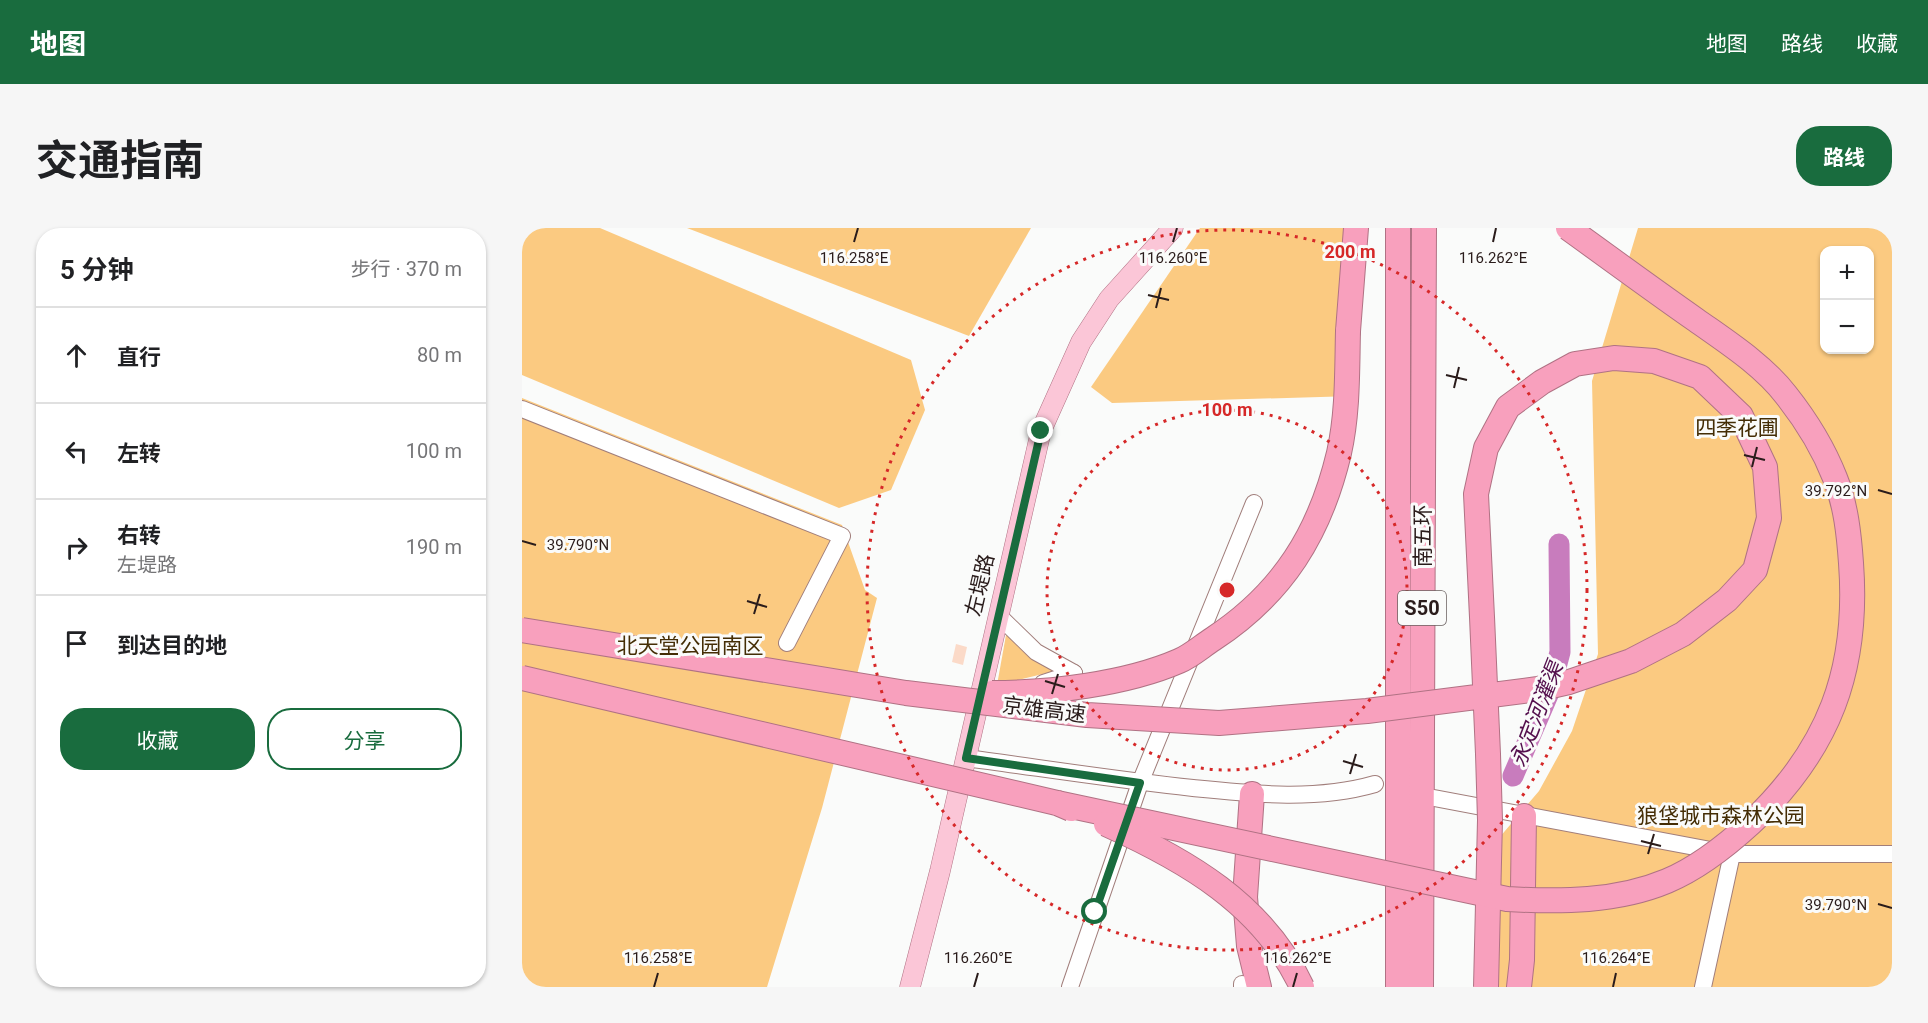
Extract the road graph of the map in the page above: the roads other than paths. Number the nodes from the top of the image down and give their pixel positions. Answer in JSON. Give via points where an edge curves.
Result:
{"nodes":[{"id":1,"x":1173,"y":228,"type":"edge"},
{"id":2,"x":1356,"y":228,"type":"edge"},
{"id":3,"x":1398,"y":228,"type":"edge"},
{"id":4,"x":1424,"y":228,"type":"edge"},
{"id":5,"x":1568,"y":228,"type":"edge"},
{"id":6,"x":522,"y":409,"type":"edge"},
{"id":7,"x":1254,"y":503,"type":"dead end"},
{"id":8,"x":998,"y":615,"type":"junction"},
{"id":9,"x":522,"y":630,"type":"edge"},
{"id":10,"x":787,"y":643,"type":"dead end"},
{"id":11,"x":522,"y":678,"type":"edge"},
{"id":12,"x":906,"y":693,"type":"junction"},
{"id":13,"x":976,"y":711,"type":"junction"},
{"id":14,"x":966,"y":758,"type":"junction"},
{"id":15,"x":1140,"y":783,"type":"junction"},
{"id":16,"x":1375,"y":784,"type":"dead end"},
{"id":17,"x":1252,"y":794,"type":"junction"},
{"id":18,"x":1434,"y":798,"type":"dead end"},
{"id":19,"x":1058,"y":803,"type":"junction"},
{"id":20,"x":1524,"y":816,"type":"junction"},
{"id":21,"x":1732,"y":854,"type":"junction"},
{"id":22,"x":1892,"y":854,"type":"edge"},
{"id":23,"x":1248,"y":986,"type":"edge"},
{"id":24,"x":910,"y":987,"type":"edge"},
{"id":25,"x":1070,"y":987,"type":"edge"},
{"id":26,"x":1302,"y":987,"type":"edge"},
{"id":27,"x":1398,"y":987,"type":"edge"},
{"id":28,"x":1421,"y":987,"type":"edge"},
{"id":29,"x":1486,"y":987,"type":"edge"},
{"id":30,"x":1519,"y":987,"type":"edge"},
{"id":31,"x":1703,"y":987,"type":"edge"}],
"edges":[{"from":1,"to":8,"type":"main road","name":"左堤路","via":[[1109,298],[1080,342],[1041,431]]},
{"from":2,"to":12,"type":"highway","bridge":true,"via":[[1346,409],[1339,452],[1318,519],[1292,565],[1243,619],[1180,660],[1116,681],[1003,693]]},
{"from":3,"to":27,"type":"highway","name":"南五环","number":"S50"},
{"from":4,"to":28,"type":"highway","name":"南五环","number":"S50"},
{"from":5,"to":19,"type":"highway","bridge":true,"via":[[1741,352],[1785,393],[1836,479],[1849,528],[1852,567],[1854,619],[1847,660],[1822,731],[1804,765],[1779,796],[1727,845],[1667,881],[1608,897],[1560,902],[1507,899]]},
{"from":6,"to":10,"type":"street","via":[[843,536]]},
{"from":7,"to":15,"type":"street"},
{"from":8,"to":13,"type":"main road","name":"左堤路"},
{"from":8,"to":13,"type":"street","via":[[1036,652],[1074,673]]},
{"from":9,"to":12,"type":"highway","name":"京雄高速","bridge":true},
{"from":11,"to":19,"type":"highway","bridge":true},
{"from":12,"to":29,"type":"highway","name":"京雄高速","bridge":true,"via":[[1087,715],[1219,723],[1366,711],[1538,689],[1631,661],[1683,634],[1727,600],[1755,570],[1769,518],[1765,467],[1741,416],[1700,377],[1653,361],[1614,358],[1575,364],[1508,407],[1486,448],[1476,494],[1490,820]]},
{"from":13,"to":14,"type":"main road","name":"左堤路"},
{"from":14,"to":15,"type":"street"},
{"from":14,"to":24,"type":"main road","name":"左堤路"},
{"from":15,"to":17,"type":"street"},
{"from":15,"to":25,"type":"street"},
{"from":16,"to":17,"type":"street","via":[[1342,793]]},
{"from":17,"to":23,"type":"highway","via":[[1245,897],[1252,959]]},
{"from":18,"to":20,"type":"street"},
{"from":19,"to":26,"type":"highway","bridge":true,"via":[[1160,848],[1229,893],[1266,931]]},
{"from":20,"to":21,"type":"street"},
{"from":20,"to":30,"type":"highway"},
{"from":21,"to":22,"type":"street"},
{"from":21,"to":31,"type":"street"}]}
